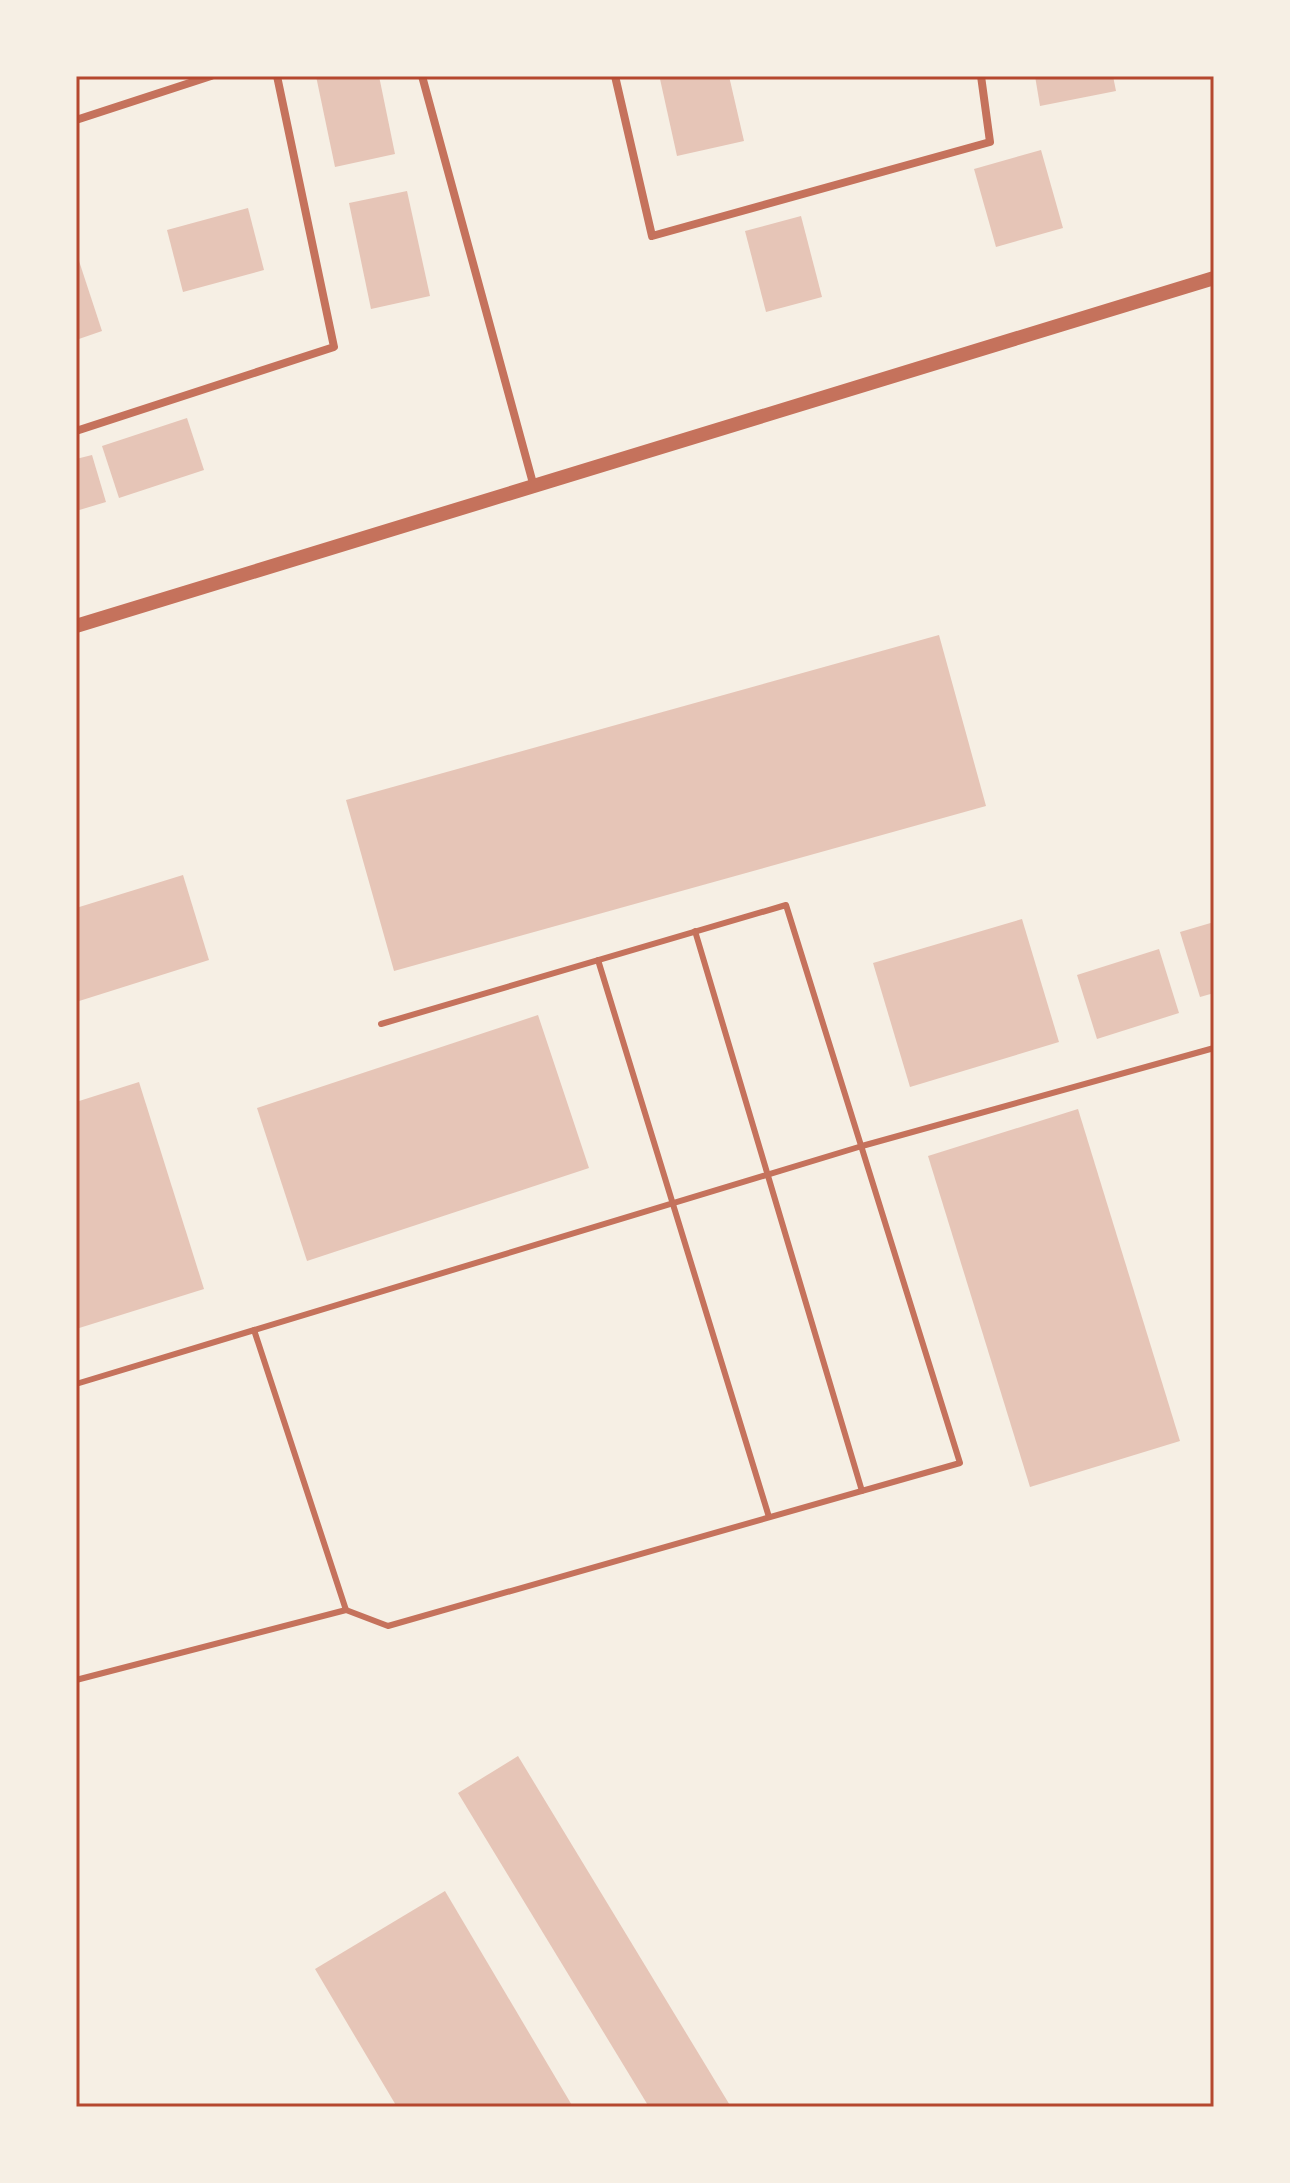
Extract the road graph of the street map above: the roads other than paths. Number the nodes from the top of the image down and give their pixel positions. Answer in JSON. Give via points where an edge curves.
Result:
{"nodes":[{"id":1,"x":211,"y":76,"type":"edge"},
{"id":2,"x":277,"y":76,"type":"edge"},
{"id":3,"x":422,"y":76,"type":"edge"},
{"id":4,"x":615,"y":76,"type":"edge"},
{"id":5,"x":981,"y":76,"type":"edge"},
{"id":6,"x":76,"y":120,"type":"edge"},
{"id":7,"x":1214,"y":278,"type":"edge"},
{"id":8,"x":76,"y":431,"type":"edge"},
{"id":9,"x":534,"y":487,"type":"junction"},
{"id":10,"x":76,"y":626,"type":"edge"},
{"id":11,"x":695,"y":931,"type":"junction"},
{"id":12,"x":598,"y":960,"type":"junction"},
{"id":13,"x":381,"y":1024,"type":"dead end"},
{"id":14,"x":1214,"y":1048,"type":"edge"},
{"id":15,"x":862,"y":1146,"type":"junction"},
{"id":16,"x":767,"y":1175,"type":"junction"},
{"id":17,"x":672,"y":1203,"type":"junction"},
{"id":18,"x":254,"y":1330,"type":"junction"},
{"id":19,"x":76,"y":1384,"type":"edge"},
{"id":20,"x":862,"y":1491,"type":"junction"},
{"id":21,"x":769,"y":1517,"type":"junction"},
{"id":22,"x":346,"y":1610,"type":"junction"},
{"id":23,"x":76,"y":1680,"type":"edge"}],
"edges":[{"from":1,"to":6,"type":"street"},
{"from":2,"to":8,"type":"street","via":[[334,347]]},
{"from":3,"to":9,"type":"street"},
{"from":4,"to":5,"type":"street","via":[[652,236],[990,142]]},
{"from":7,"to":9,"type":"street"},
{"from":9,"to":10,"type":"street"},
{"from":11,"to":12,"type":"lane"},
{"from":11,"to":15,"type":"lane","via":[[786,905]]},
{"from":11,"to":16,"type":"lane"},
{"from":12,"to":13,"type":"lane"},
{"from":12,"to":17,"type":"lane"},
{"from":14,"to":15,"type":"lane"},
{"from":15,"to":16,"type":"lane"},
{"from":15,"to":20,"type":"lane","via":[[960,1463]]},
{"from":16,"to":17,"type":"lane"},
{"from":16,"to":20,"type":"lane"},
{"from":17,"to":18,"type":"lane"},
{"from":17,"to":21,"type":"lane"},
{"from":18,"to":19,"type":"lane"},
{"from":18,"to":22,"type":"lane"},
{"from":20,"to":21,"type":"lane"},
{"from":21,"to":22,"type":"lane","via":[[388,1626]]},
{"from":22,"to":23,"type":"lane"}]}
